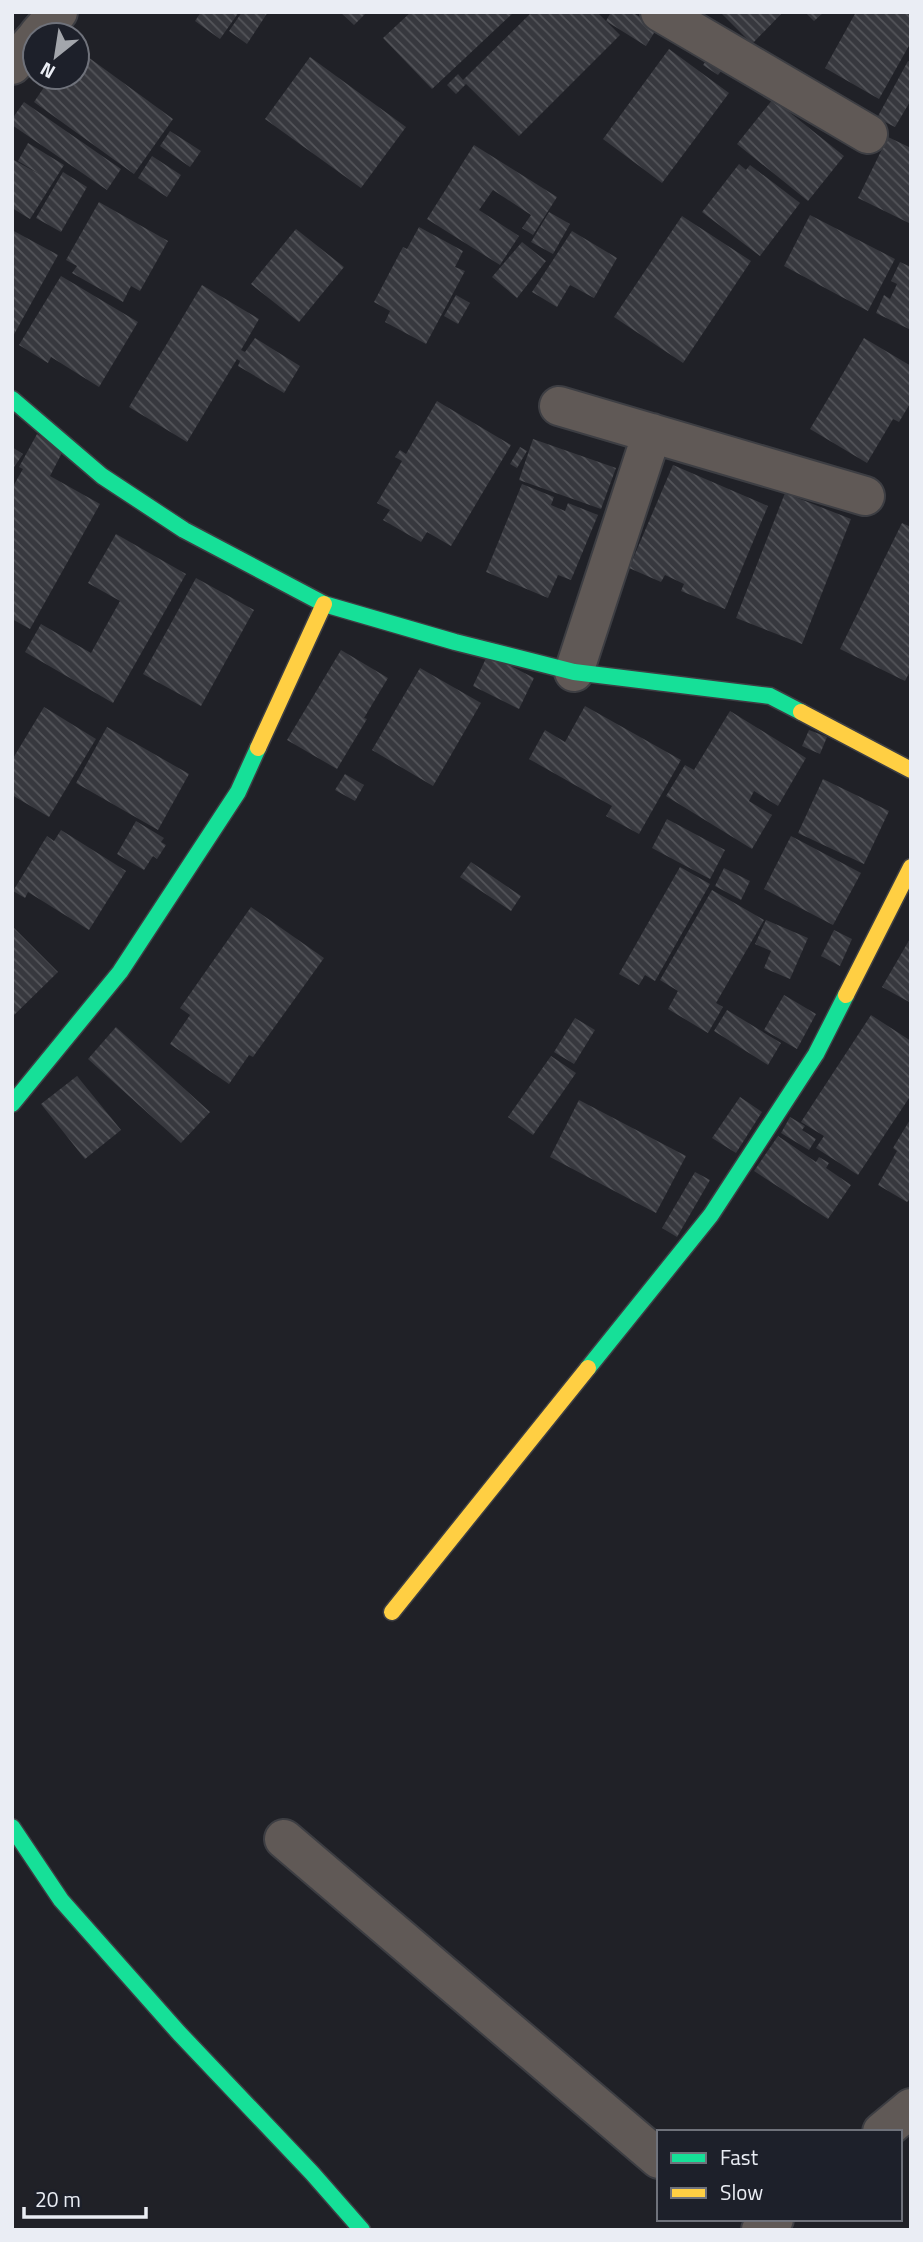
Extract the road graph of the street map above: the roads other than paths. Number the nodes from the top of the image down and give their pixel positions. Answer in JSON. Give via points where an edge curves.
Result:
{"nodes":[{"id":1,"x":660,"y":12,"type":"edge"},
{"id":2,"x":868,"y":134,"type":"dead end"},
{"id":3,"x":12,"y":400,"type":"edge"},
{"id":4,"x":559,"y":406,"type":"dead end"},
{"id":5,"x":652,"y":433,"type":"junction"},
{"id":6,"x":865,"y":496,"type":"dead end"},
{"id":7,"x":324,"y":604,"type":"junction"},
{"id":8,"x":575,"y":672,"type":"junction"},
{"id":9,"x":911,"y":770,"type":"edge"},
{"id":10,"x":911,"y":867,"type":"edge"},
{"id":11,"x":12,"y":1104,"type":"edge"},
{"id":12,"x":392,"y":1612,"type":"dead end"},
{"id":13,"x":12,"y":1826,"type":"edge"},
{"id":14,"x":284,"y":1839,"type":"dead end"},
{"id":15,"x":911,"y":2108,"type":"edge"},
{"id":16,"x":884,"y":2130,"type":"edge"},
{"id":17,"x":657,"y":2157,"type":"edge"},
{"id":18,"x":362,"y":2230,"type":"edge"}],
"edges":[{"from":1,"to":2,"type":"street"},
{"from":3,"to":7,"type":"street","via":[[102,477],[184,530]]},
{"from":4,"to":5,"type":"street"},
{"from":5,"to":6,"type":"street"},
{"from":5,"to":8,"type":"street"},
{"from":7,"to":8,"type":"street"},
{"from":7,"to":11,"type":"street","via":[[238,792],[120,972]]},
{"from":8,"to":9,"type":"street","via":[[770,696]]},
{"from":10,"to":12,"type":"street","via":[[816,1054],[710,1215]]},
{"from":13,"to":18,"type":"street","via":[[61,1900]]},
{"from":14,"to":17,"type":"street"},
{"from":15,"to":16,"type":"street"}]}
